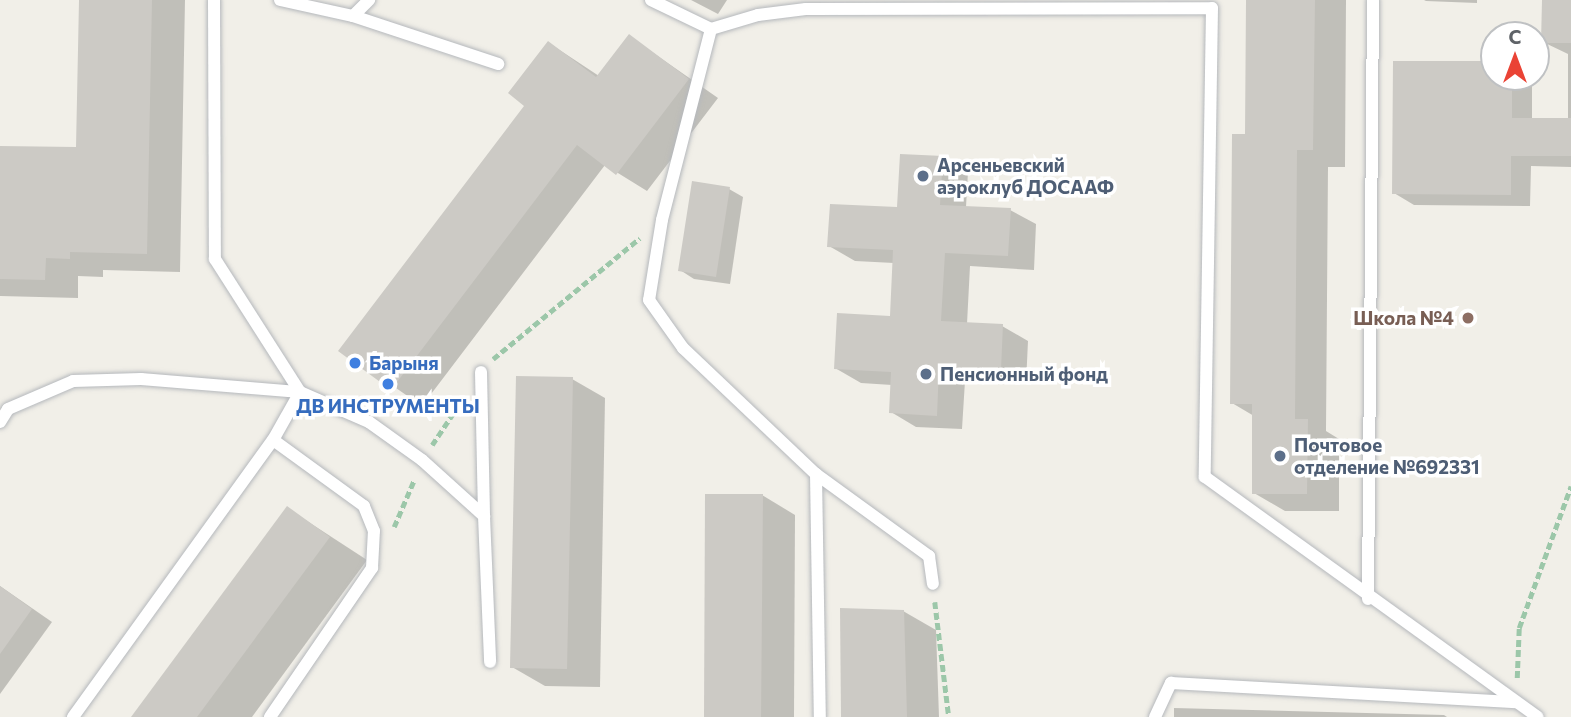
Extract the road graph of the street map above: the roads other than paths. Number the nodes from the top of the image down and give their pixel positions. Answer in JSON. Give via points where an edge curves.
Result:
{"nodes":[{"id":1,"x":214,"y":0,"type":"edge"},
{"id":2,"x":280,"y":0,"type":"edge"},
{"id":3,"x":369,"y":0,"type":"edge"},
{"id":4,"x":651,"y":0,"type":"edge"},
{"id":5,"x":1373,"y":0,"type":"edge"},
{"id":6,"x":1214,"y":4,"type":"edge"},
{"id":7,"x":353,"y":16,"type":"junction"},
{"id":8,"x":711,"y":29,"type":"junction"},
{"id":9,"x":498,"y":64,"type":"dead end"},
{"id":10,"x":481,"y":372,"type":"dead end"},
{"id":11,"x":300,"y":393,"type":"junction"},
{"id":12,"x":4,"y":406,"type":"edge"},
{"id":13,"x":0,"y":422,"type":"edge"},
{"id":14,"x":273,"y":440,"type":"junction"},
{"id":15,"x":816,"y":474,"type":"junction"},
{"id":16,"x":484,"y":516,"type":"junction"},
{"id":17,"x":933,"y":584,"type":"road end"},
{"id":18,"x":1368,"y":599,"type":"junction"},
{"id":19,"x":491,"y":662,"type":"dead end"},
{"id":20,"x":1516,"y":702,"type":"junction"},
{"id":21,"x":73,"y":717,"type":"edge"},
{"id":22,"x":270,"y":717,"type":"edge"},
{"id":23,"x":820,"y":717,"type":"edge"},
{"id":24,"x":1154,"y":717,"type":"edge"},
{"id":25,"x":1538,"y":717,"type":"edge"}],
"edges":[{"from":1,"to":11,"type":"lane","via":[[215,259]]},
{"from":2,"to":7,"type":"lane"},
{"from":3,"to":7,"type":"lane"},
{"from":4,"to":8,"type":"lane"},
{"from":5,"to":18,"type":"lane"},
{"from":6,"to":8,"type":"lane","via":[[806,9],[758,15]]},
{"from":6,"to":18,"type":"lane","via":[[1205,477]]},
{"from":7,"to":9,"type":"lane"},
{"from":8,"to":15,"type":"lane","via":[[662,220],[649,300],[683,348]]},
{"from":10,"to":16,"type":"lane"},
{"from":11,"to":12,"type":"lane","via":[[141,379],[73,381]]},
{"from":11,"to":14,"type":"lane"},
{"from":11,"to":16,"type":"lane","via":[[369,422],[422,460]]},
{"from":12,"to":13,"type":"lane"},
{"from":14,"to":21,"type":"lane"},
{"from":14,"to":22,"type":"lane","via":[[364,506],[374,531],[372,568]]},
{"from":15,"to":17,"type":"lane","via":[[929,556]]},
{"from":15,"to":23,"type":"lane"},
{"from":16,"to":19,"type":"lane"},
{"from":18,"to":20,"type":"lane"},
{"from":20,"to":24,"type":"lane","via":[[1171,683]]},
{"from":20,"to":25,"type":"lane"}]}
